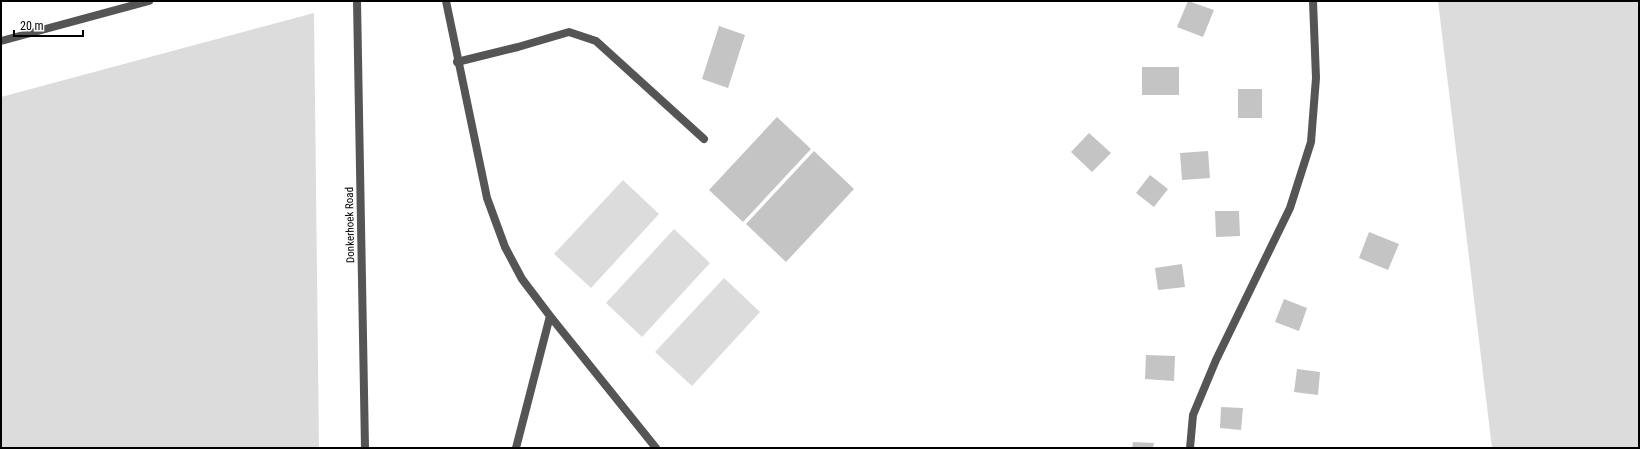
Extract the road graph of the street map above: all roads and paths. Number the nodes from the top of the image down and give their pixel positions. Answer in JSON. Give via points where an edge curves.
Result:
{"nodes":[{"id":1,"x":149,"y":1,"type":"edge"},
{"id":2,"x":357,"y":1,"type":"edge"},
{"id":3,"x":446,"y":1,"type":"edge"},
{"id":4,"x":1313,"y":1,"type":"edge"},
{"id":5,"x":1,"y":41,"type":"edge"},
{"id":6,"x":457,"y":62,"type":"junction"},
{"id":7,"x":704,"y":139,"type":"dead end"},
{"id":8,"x":550,"y":316,"type":"junction"},
{"id":9,"x":365,"y":448,"type":"edge"},
{"id":10,"x":516,"y":448,"type":"edge"},
{"id":11,"x":656,"y":448,"type":"edge"},
{"id":12,"x":1190,"y":448,"type":"edge"}],
"edges":[{"from":1,"to":5,"type":"street"},
{"from":2,"to":9,"type":"street","name":"Donkerhoek Road"},
{"from":3,"to":6,"type":"street"},
{"from":4,"to":12,"type":"street","via":[[1316,78],[1311,142],[1290,208],[1216,360],[1193,415]]},
{"from":6,"to":7,"type":"street","via":[[569,32],[596,41]]},
{"from":6,"to":8,"type":"street","via":[[487,198],[522,279]]},
{"from":8,"to":10,"type":"street"},
{"from":8,"to":11,"type":"street"}]}
